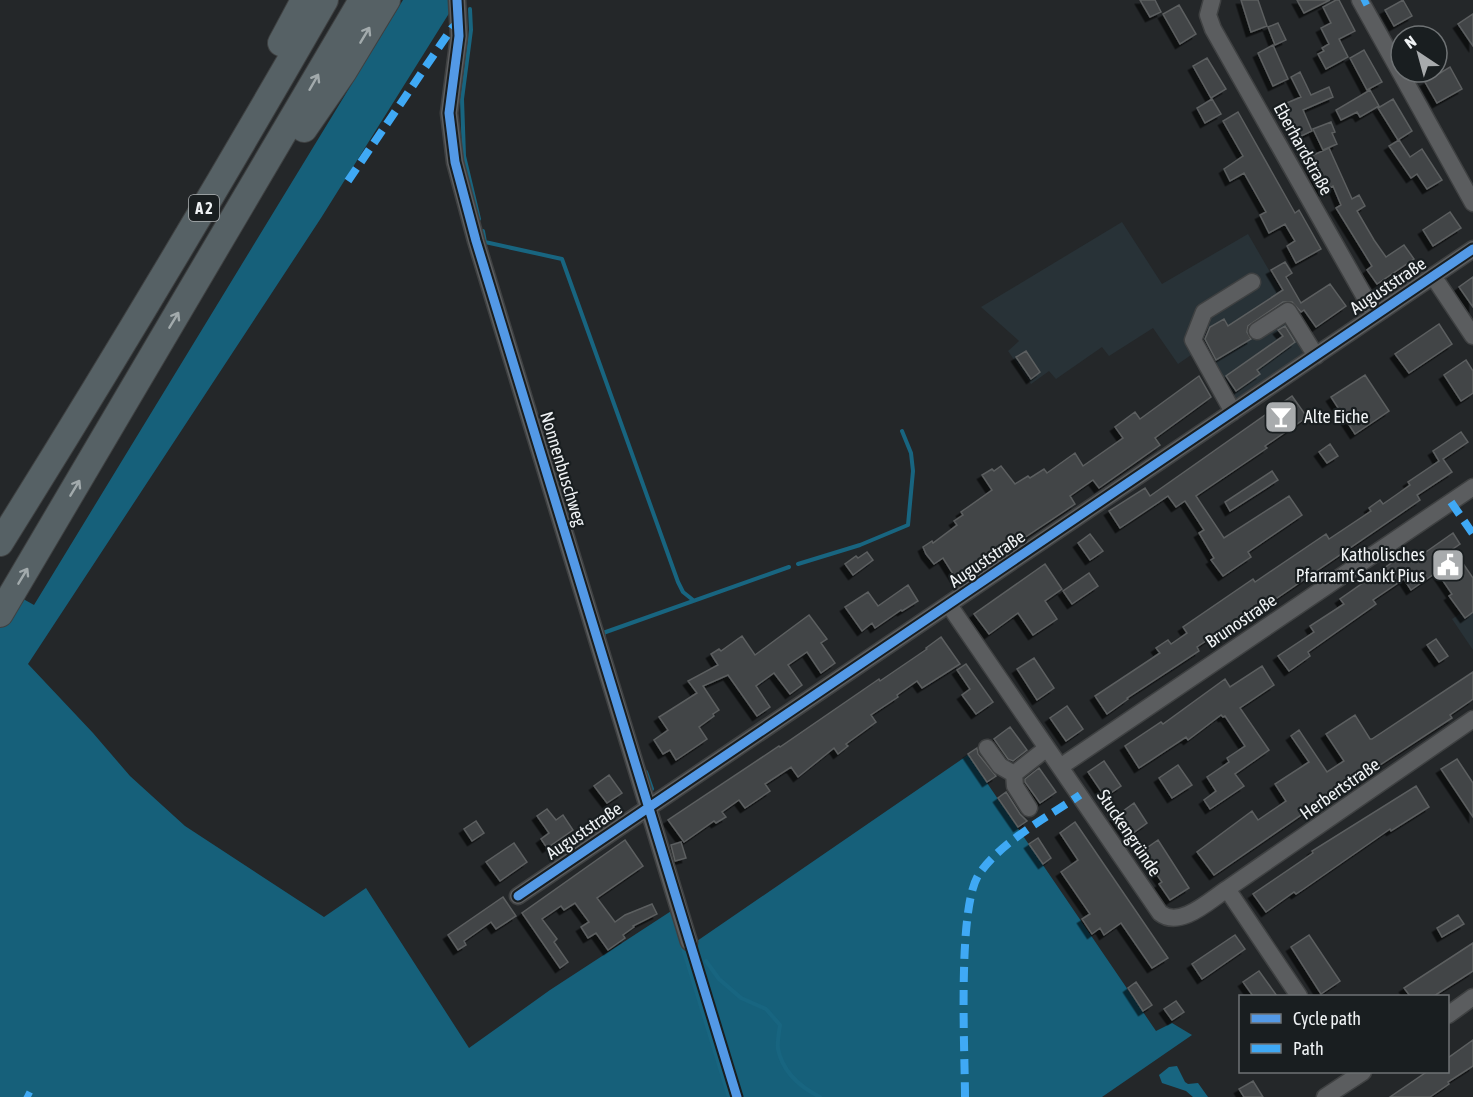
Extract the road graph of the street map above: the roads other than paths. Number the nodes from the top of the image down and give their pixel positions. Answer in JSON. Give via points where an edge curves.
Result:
{"nodes":[{"id":1,"x":304,"y":0,"type":"edge"},
{"id":2,"x":325,"y":0,"type":"edge"},
{"id":3,"x":362,"y":0,"type":"edge"},
{"id":4,"x":387,"y":0,"type":"edge"},
{"id":5,"x":457,"y":0,"type":"edge"},
{"id":6,"x":1212,"y":0,"type":"edge"},
{"id":7,"x":1363,"y":1,"type":"edge"},
{"id":8,"x":253,"y":187,"type":"junction"},
{"id":9,"x":1473,"y":203,"type":"edge"},
{"id":10,"x":1473,"y":249,"type":"edge"},
{"id":11,"x":1433,"y":276,"type":"junction"},
{"id":12,"x":1252,"y":282,"type":"dead end"},
{"id":13,"x":1375,"y":315,"type":"junction"},
{"id":14,"x":1257,"y":331,"type":"dead end"},
{"id":15,"x":1473,"y":336,"type":"edge"},
{"id":16,"x":1316,"y":356,"type":"junction"},
{"id":17,"x":1233,"y":412,"type":"junction"},
{"id":18,"x":80,"y":414,"type":"junction"},
{"id":19,"x":1473,"y":487,"type":"edge"},
{"id":20,"x":0,"y":543,"type":"edge"},
{"id":21,"x":949,"y":604,"type":"junction"},
{"id":22,"x":0,"y":614,"type":"edge"},
{"id":23,"x":1473,"y":719,"type":"edge"},
{"id":24,"x":987,"y":748,"type":"dead end"},
{"id":25,"x":1047,"y":748,"type":"junction"},
{"id":26,"x":1060,"y":767,"type":"junction"},
{"id":27,"x":1014,"y":774,"type":"junction"},
{"id":28,"x":648,"y":807,"type":"junction"},
{"id":29,"x":1029,"y":808,"type":"dead end"},
{"id":30,"x":1227,"y":889,"type":"junction"},
{"id":31,"x":518,"y":896,"type":"dead end"},
{"id":32,"x":689,"y":942,"type":"dead end"},
{"id":33,"x":1298,"y":995,"type":"edge"},
{"id":34,"x":1473,"y":997,"type":"edge"},
{"id":35,"x":1449,"y":1014,"type":"edge"},
{"id":36,"x":1355,"y":1074,"type":"edge"},
{"id":37,"x":1325,"y":1097,"type":"edge"}],
"edges":[{"from":1,"to":18,"type":"highway","via":[[97,362]]},
{"from":2,"to":18,"type":"highway","number":"A 2"},
{"from":8,"to":3,"type":"highway","number":"A 2","one_way":true},
{"from":8,"to":4,"type":"highway","one_way":true,"via":[[282,163]]},
{"from":5,"to":28,"type":"street","name":"Nonnenbuschweg","via":[[459,36],[449,113],[454,162]]},
{"from":6,"to":13,"type":"street","name":"Eberhardstraße","via":[[1208,15],[1213,29]]},
{"from":7,"to":9,"type":"street"},
{"from":22,"to":8,"type":"highway","number":"A 2","one_way":true},
{"from":10,"to":11,"type":"street","name":"Auguststraße"},
{"from":11,"to":13,"type":"street","name":"Auguststraße"},
{"from":11,"to":15,"type":"street"},
{"from":12,"to":17,"type":"street","via":[[1204,312],[1193,340]]},
{"from":13,"to":16,"type":"street","name":"Auguststraße"},
{"from":14,"to":16,"type":"street","via":[[1288,311]]},
{"from":16,"to":17,"type":"street","name":"Auguststraße"},
{"from":17,"to":21,"type":"street","name":"Auguststraße"},
{"from":18,"to":20,"type":"highway","number":"A 2"},
{"from":19,"to":26,"type":"street","name":"Brunostraße"},
{"from":21,"to":25,"type":"street","name":"Stuckengründe"},
{"from":21,"to":28,"type":"street","name":"Auguststraße"},
{"from":23,"to":30,"type":"street","name":"Herbertstraße"},
{"from":24,"to":27,"type":"street","via":[[1000,766]]},
{"from":25,"to":26,"type":"street","name":"Stuckengründe"},
{"from":25,"to":27,"type":"street"},
{"from":26,"to":30,"type":"street","name":"Stuckengründe","via":[[1160,913],[1167,918],[1185,917]]},
{"from":27,"to":29,"type":"street","via":[[1015,786]]},
{"from":28,"to":31,"type":"street","name":"Auguststraße"},
{"from":28,"to":32,"type":"street","name":"Nonnenbuschweg"},
{"from":30,"to":33,"type":"street"},
{"from":34,"to":35,"type":"street"},
{"from":36,"to":37,"type":"street"}]}
